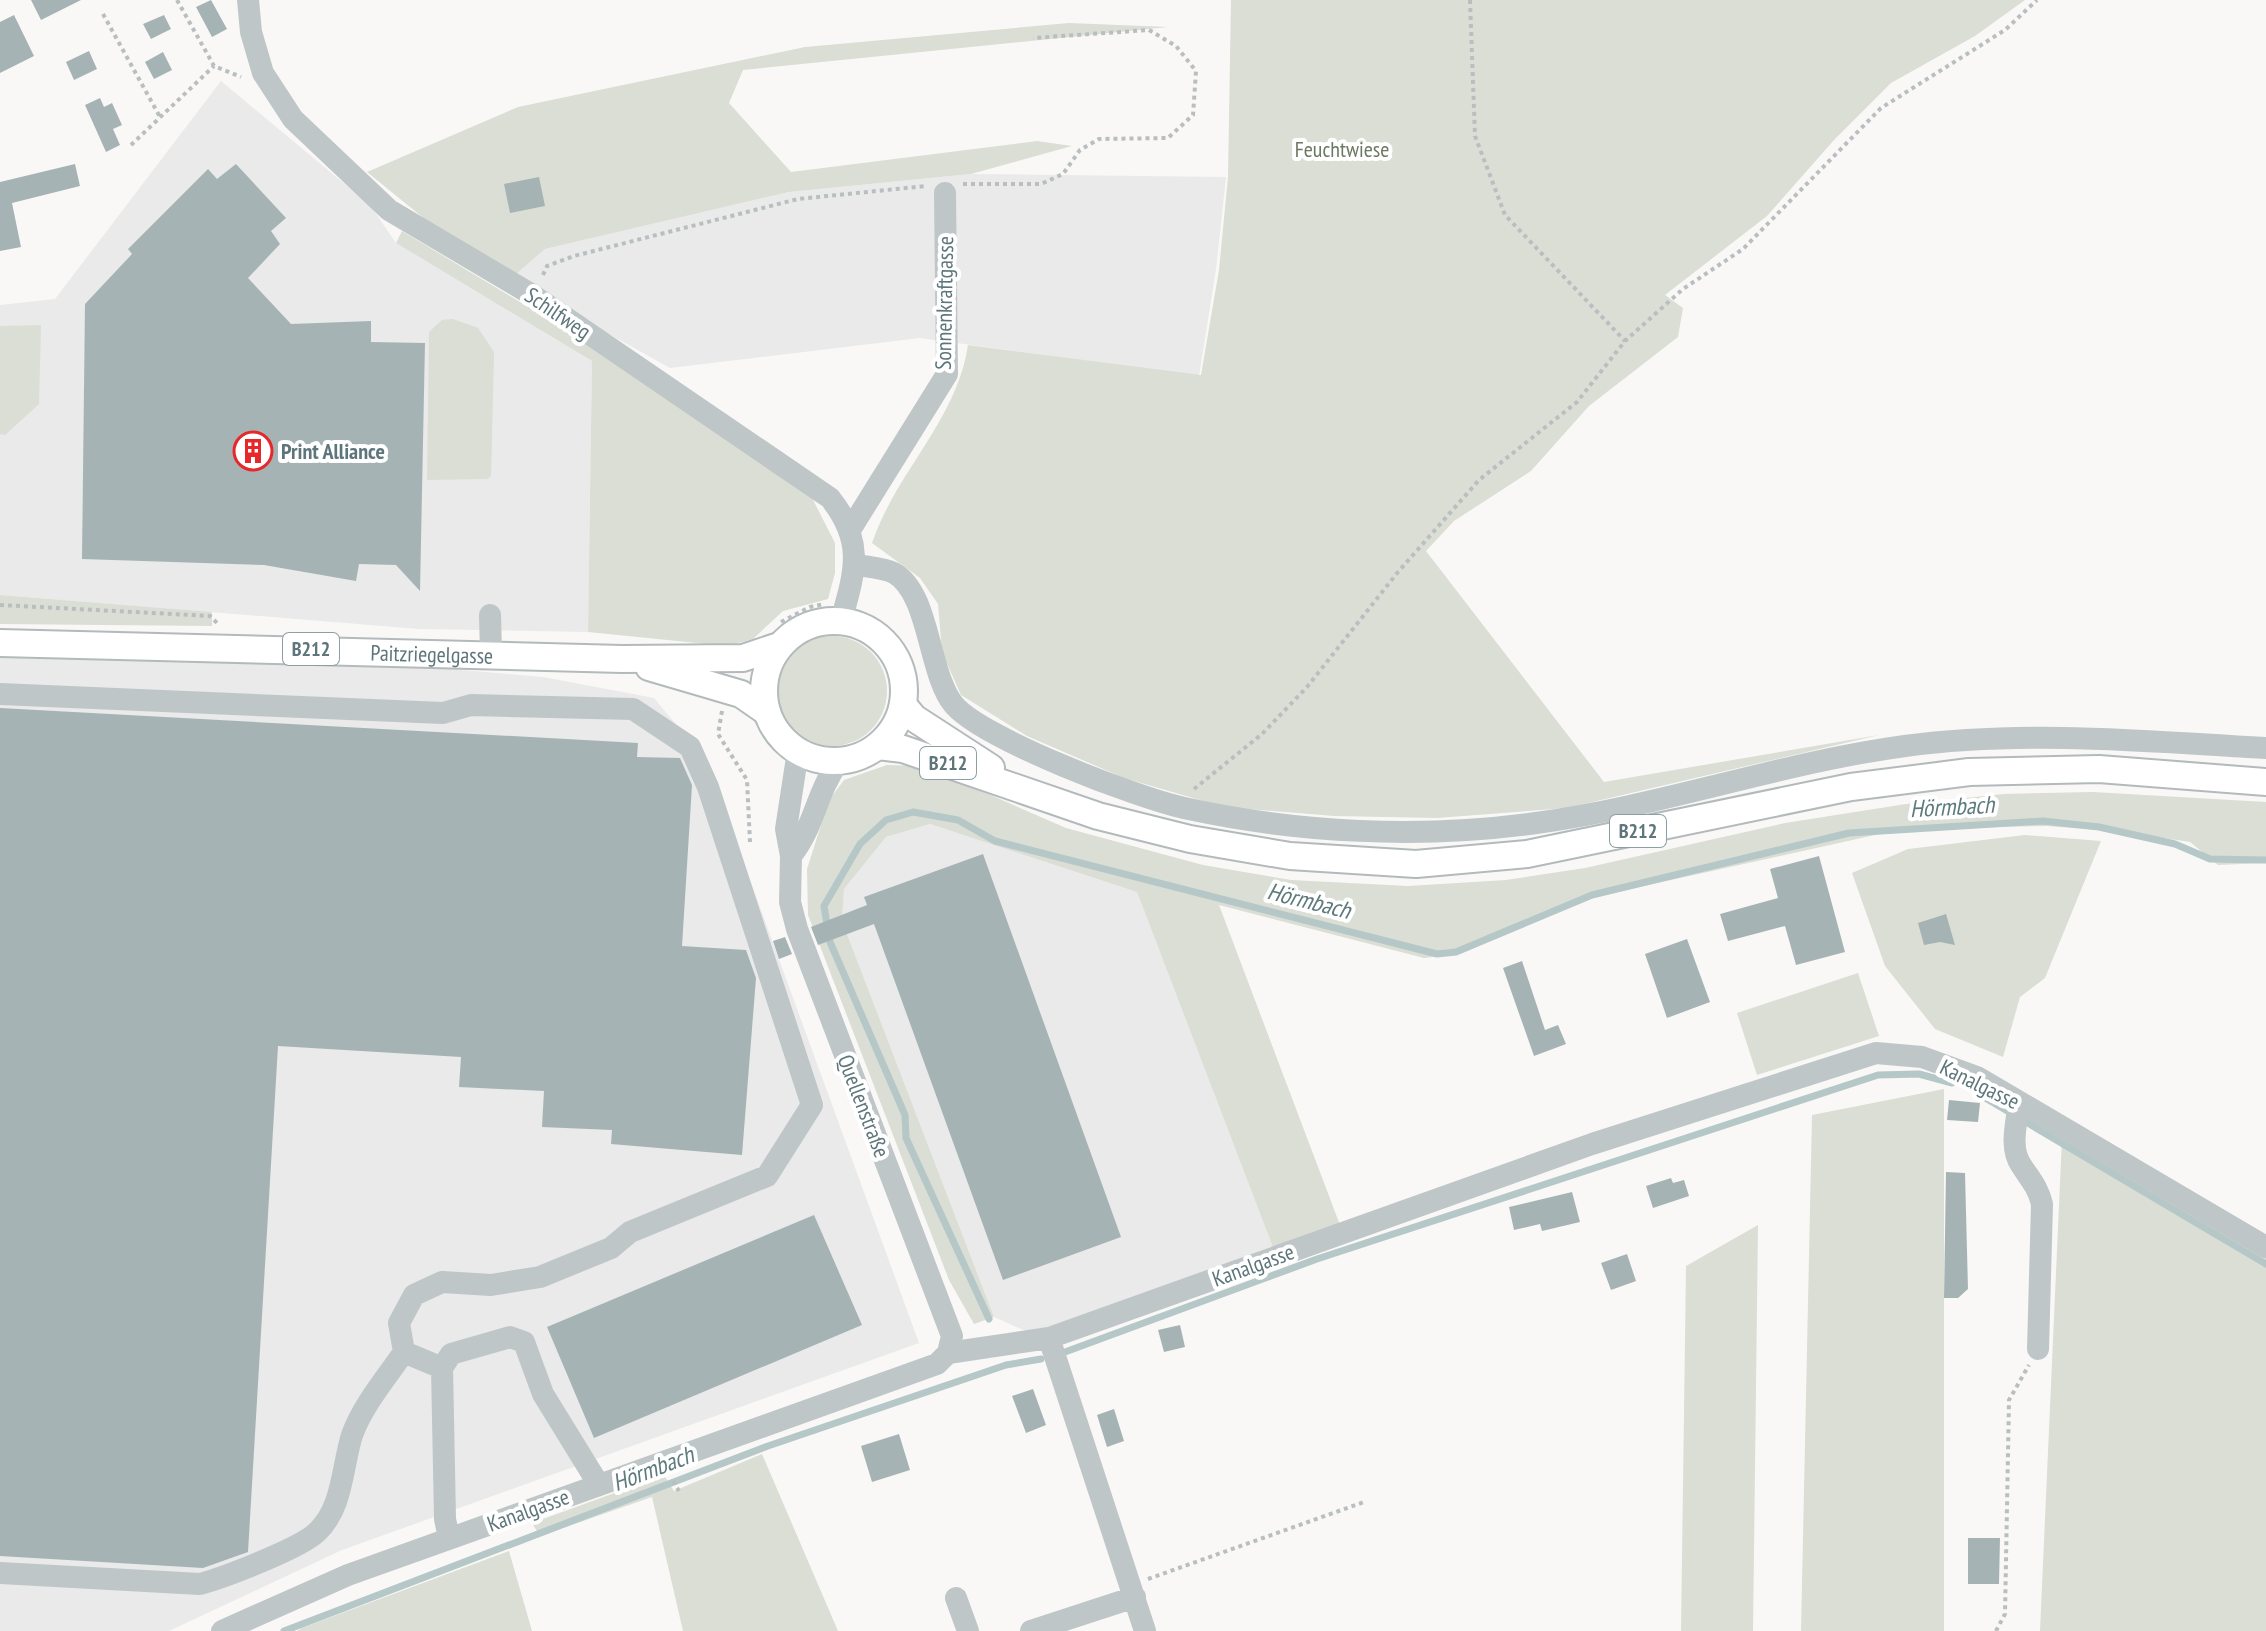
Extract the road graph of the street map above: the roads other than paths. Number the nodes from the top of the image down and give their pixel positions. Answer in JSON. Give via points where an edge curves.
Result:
{"nodes":[{"id":1,"x":248,"y":0,"type":"edge"},
{"id":2,"x":947,"y":187,"type":"road end"},
{"id":3,"x":850,"y":530,"type":"junction"},
{"id":4,"x":857,"y":565,"type":"junction"},
{"id":5,"x":490,"y":615,"type":"dead end"},
{"id":6,"x":841,"y":621,"type":"junction"},
{"id":7,"x":0,"y":643,"type":"edge"},
{"id":8,"x":779,"y":646,"type":"junction"},
{"id":9,"x":491,"y":653,"type":"junction"},
{"id":10,"x":622,"y":659,"type":"junction"},
{"id":11,"x":0,"y":694,"type":"edge"},
{"id":12,"x":903,"y":705,"type":"junction"},
{"id":13,"x":767,"y":712,"type":"junction"},
{"id":14,"x":878,"y":746,"type":"junction"},
{"id":15,"x":2266,"y":748,"type":"edge"},
{"id":16,"x":798,"y":751,"type":"junction"},
{"id":17,"x":839,"y":761,"type":"junction"},
{"id":18,"x":2266,"y":782,"type":"edge"},
{"id":19,"x":1017,"y":785,"type":"junction"},
{"id":20,"x":791,"y":856,"type":"junction"},
{"id":21,"x":2018,"y":1113,"type":"junction"},
{"id":22,"x":2266,"y":1247,"type":"edge"},
{"id":23,"x":1049,"y":1338,"type":"junction"},
{"id":24,"x":2038,"y":1349,"type":"road end"},
{"id":25,"x":404,"y":1352,"type":"junction"},
{"id":26,"x":948,"y":1353,"type":"junction"},
{"id":27,"x":442,"y":1368,"type":"junction"},
{"id":28,"x":599,"y":1485,"type":"junction"},
{"id":29,"x":449,"y":1538,"type":"junction"},
{"id":30,"x":0,"y":1573,"type":"edge"},
{"id":31,"x":1133,"y":1591,"type":"junction"},
{"id":32,"x":956,"y":1598,"type":"dead end"},
{"id":33,"x":222,"y":1631,"type":"edge"},
{"id":34,"x":968,"y":1631,"type":"edge"},
{"id":35,"x":1031,"y":1631,"type":"edge"},
{"id":36,"x":1145,"y":1631,"type":"edge"}],
"edges":[{"from":1,"to":3,"type":"street","name":"Schilfweg","via":[[263,73],[293,119],[389,210],[534,296],[830,498]]},
{"from":2,"to":3,"type":"street","name":"Sonnenkraftgasse","via":[[947,374]]},
{"from":3,"to":4,"type":"street","name":"Schilfweg"},
{"from":4,"to":6,"type":"street","name":"Schilfweg"},
{"from":4,"to":15,"type":"street","via":[[895,574],[913,595],[954,704],[986,727],[1111,786],[1254,821],[1352,830],[1459,830],[1539,823],[1909,745],[2019,738]]},
{"from":5,"to":9,"type":"street"},
{"from":6,"to":8,"type":"main road","number":"B212","via":[[807,626]]},
{"from":6,"to":12,"type":"main road","via":[[873,633],[897,659]]},
{"from":7,"to":9,"type":"main road","name":"Paitzriegelgasse","number":"B212"},
{"from":8,"to":10,"type":"main road","name":"Paitzriegelgasse","number":"B212","via":[[743,658]]},
{"from":8,"to":13,"type":"main road","via":[[765,677]]},
{"from":9,"to":10,"type":"main road","name":"Paitzriegelgasse","number":"B212"},
{"from":10,"to":13,"type":"main road","name":"Paitzriegelgasse","number":"B212","via":[[741,694]]},
{"from":11,"to":25,"type":"street","via":[[443,713],[471,705],[633,709],[690,747],[708,787],[812,1105],[767,1176],[630,1232],[611,1248],[540,1277],[491,1285],[442,1282],[414,1295],[399,1323]]},
{"from":12,"to":14,"type":"main road","number":"B212","via":[[894,728]]},
{"from":12,"to":19,"type":"main road","number":"B212","via":[[914,718]]},
{"from":13,"to":16,"type":"main road","number":"B212","via":[[784,741]]},
{"from":14,"to":17,"type":"main road"},
{"from":14,"to":19,"type":"main road","number":"B212"},
{"from":16,"to":17,"type":"main road"},
{"from":16,"to":20,"type":"street","name":"Quellenstraße","via":[[786,829]]},
{"from":17,"to":20,"type":"street","name":"Quellenstraße","via":[[817,795],[806,836]]},
{"from":18,"to":19,"type":"main road","number":"B212","via":[[2099,769],[1969,772],[1851,787],[1527,854],[1416,864],[1290,856],[1190,839],[1098,816]]},
{"from":20,"to":26,"type":"street","name":"Quellenstraße","via":[[790,902],[797,929],[952,1336]]},
{"from":21,"to":22,"type":"street","name":"Kanalgasse"},
{"from":21,"to":23,"type":"street","name":"Kanalgasse","via":[[1977,1077],[1922,1057],[1876,1053],[1592,1144]]},
{"from":21,"to":24,"type":"street","via":[[2014,1145],[2042,1204]]},
{"from":23,"to":26,"type":"street","name":"Kanalgasse"},
{"from":23,"to":31,"type":"street"},
{"from":25,"to":27,"type":"street"},
{"from":25,"to":30,"type":"street","via":[[365,1408],[332,1513],[316,1534],[229,1576],[200,1584]]},
{"from":26,"to":28,"type":"street","name":"Kanalgasse","via":[[937,1364]]},
{"from":27,"to":28,"type":"street","via":[[451,1354],[510,1337],[524,1342],[543,1394]]},
{"from":27,"to":29,"type":"street"},
{"from":28,"to":29,"type":"street","name":"Kanalgasse"},
{"from":29,"to":33,"type":"street","name":"Kanalgasse","via":[[348,1575]]},
{"from":31,"to":35,"type":"street"},
{"from":31,"to":36,"type":"street"},
{"from":32,"to":34,"type":"street"}]}
